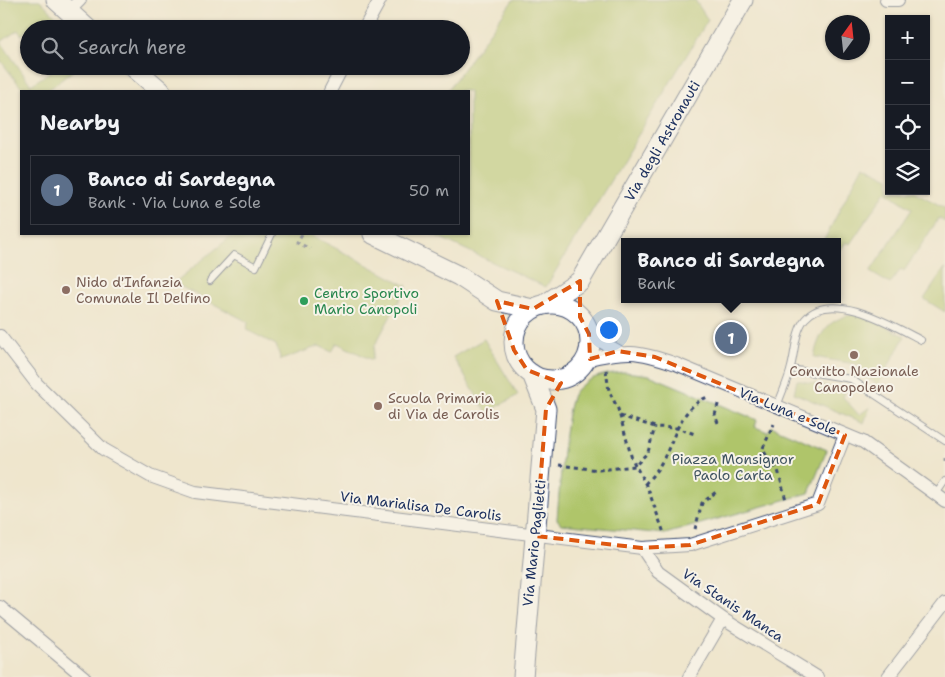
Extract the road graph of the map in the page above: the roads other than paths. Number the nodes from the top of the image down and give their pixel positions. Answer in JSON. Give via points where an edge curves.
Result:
{"nodes":[{"id":1,"x":380,"y":0,"type":"edge"},
{"id":2,"x":743,"y":0,"type":"edge"},
{"id":3,"x":886,"y":0,"type":"edge"},
{"id":4,"x":898,"y":0,"type":"edge"},
{"id":5,"x":68,"y":4,"type":"edge"},
{"id":6,"x":81,"y":20,"type":"edge"},
{"id":7,"x":369,"y":20,"type":"edge"},
{"id":8,"x":142,"y":75,"type":"edge"},
{"id":9,"x":338,"y":75,"type":"edge"},
{"id":10,"x":160,"y":90,"type":"edge"},
{"id":11,"x":331,"y":90,"type":"edge"},
{"id":12,"x":272,"y":235,"type":"edge"},
{"id":13,"x":375,"y":235,"type":"edge"},
{"id":14,"x":210,"y":281,"type":"dead end"},
{"id":15,"x":580,"y":281,"type":"junction"},
{"id":16,"x":497,"y":301,"type":"junction"},
{"id":17,"x":538,"y":307,"type":"junction"},
{"id":18,"x":584,"y":323,"type":"junction"},
{"id":19,"x":0,"y":336,"type":"edge"},
{"id":20,"x":514,"y":338,"type":"junction"},
{"id":21,"x":921,"y":340,"type":"dead end"},
{"id":22,"x":618,"y":352,"type":"junction"},
{"id":23,"x":585,"y":360,"type":"junction"},
{"id":24,"x":791,"y":369,"type":"junction"},
{"id":25,"x":532,"y":374,"type":"junction"},
{"id":26,"x":565,"y":377,"type":"junction"},
{"id":27,"x":777,"y":407,"type":"junction"},
{"id":28,"x":546,"y":408,"type":"junction"},
{"id":29,"x":845,"y":435,"type":"junction"},
{"id":30,"x":945,"y":441,"type":"edge"},
{"id":31,"x":945,"y":481,"type":"edge"},
{"id":32,"x":941,"y":497,"type":"edge"},
{"id":33,"x":536,"y":536,"type":"junction"},
{"id":34,"x":642,"y":548,"type":"junction"},
{"id":35,"x":945,"y":603,"type":"edge"},
{"id":36,"x":0,"y":607,"type":"edge"},
{"id":37,"x":724,"y":619,"type":"junction"},
{"id":38,"x":84,"y":677,"type":"edge"},
{"id":39,"x":523,"y":677,"type":"edge"},
{"id":40,"x":689,"y":677,"type":"edge"},
{"id":41,"x":816,"y":677,"type":"edge"},
{"id":42,"x":888,"y":677,"type":"edge"}],
"edges":[{"from":1,"to":7,"type":"street"},
{"from":2,"to":15,"type":"main road","name":"Via degli Astronauti"},
{"from":3,"to":4,"type":"street"},
{"from":5,"to":6,"type":"main road"},
{"from":8,"to":10,"type":"main road"},
{"from":9,"to":11,"type":"street"},
{"from":12,"to":14,"type":"lane","via":[[256,267],[234,255]]},
{"from":13,"to":16,"type":"main road","via":[[459,276]]},
{"from":15,"to":17,"type":"main road","name":"Via degli Astronauti"},
{"from":15,"to":18,"type":"main road"},
{"from":16,"to":17,"type":"main road"},
{"from":16,"to":20,"type":"main road"},
{"from":17,"to":18,"type":"main road","via":[[556,304],[567,307]]},
{"from":17,"to":20,"type":"main road","via":[[520,321]]},
{"from":18,"to":22,"type":"street","name":"Via Luna e Sole","via":[[600,341]]},
{"from":18,"to":23,"type":"main road","via":[[590,347]]},
{"from":19,"to":33,"type":"street","name":"Via Marialisa De Carolis","via":[[37,384],[103,449],[150,476],[195,492]]},
{"from":20,"to":25,"type":"main road","via":[[514,350],[519,361]]},
{"from":21,"to":24,"type":"lane","via":[[867,313],[840,307],[813,312],[804,321]]},
{"from":22,"to":23,"type":"street","name":"Via Luna e Sole"},
{"from":22,"to":27,"type":"street","name":"Via Luna e Sole","via":[[655,357],[676,364]]},
{"from":23,"to":26,"type":"main road","via":[[580,368]]},
{"from":24,"to":27,"type":"lane"},
{"from":24,"to":30,"type":"lane","via":[[851,379]]},
{"from":25,"to":26,"type":"main road","via":[[548,380]]},
{"from":25,"to":28,"type":"main road"},
{"from":26,"to":28,"type":"main road"},
{"from":27,"to":29,"type":"street","name":"Via Luna e Sole"},
{"from":28,"to":33,"type":"main road","name":"Via Mario Paglietti"},
{"from":29,"to":32,"type":"street","name":"Via Luna e Sole","via":[[863,442]]},
{"from":29,"to":34,"type":"street","name":"Via Marialisa De Carolis","via":[[818,504],[690,545]]},
{"from":31,"to":32,"type":"lane"},
{"from":33,"to":34,"type":"street","name":"Via Marialisa De Carolis"},
{"from":33,"to":39,"type":"main road","name":"Via Mario Paglietti"},
{"from":34,"to":37,"type":"street","name":"Via Stanis Manca","via":[[658,572]]},
{"from":35,"to":42,"type":"street"},
{"from":36,"to":38,"type":"street"},
{"from":37,"to":40,"type":"street"},
{"from":37,"to":41,"type":"street","name":"Via Stanis Manca"}]}
